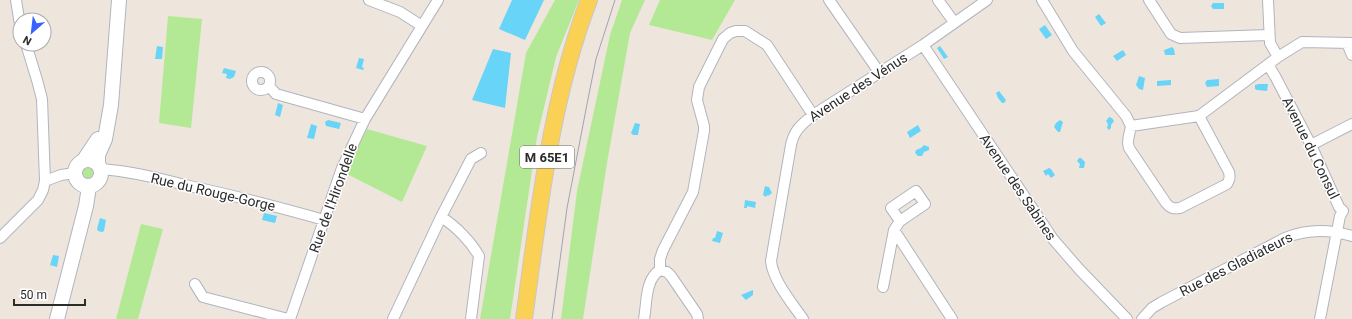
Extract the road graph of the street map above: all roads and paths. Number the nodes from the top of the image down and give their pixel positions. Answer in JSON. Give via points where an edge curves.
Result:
{"nodes":[{"id":1,"x":16,"y":0,"type":"edge"},
{"id":2,"x":114,"y":0,"type":"edge"},
{"id":3,"x":119,"y":0,"type":"edge"},
{"id":4,"x":369,"y":0,"type":"edge"},
{"id":5,"x":438,"y":0,"type":"edge"},
{"id":6,"x":589,"y":0,"type":"edge"},
{"id":7,"x":829,"y":0,"type":"edge"},
{"id":8,"x":938,"y":0,"type":"edge"},
{"id":9,"x":987,"y":0,"type":"edge"},
{"id":10,"x":1042,"y":0,"type":"edge"},
{"id":11,"x":1149,"y":0,"type":"edge"},
{"id":12,"x":1268,"y":0,"type":"edge"},
{"id":13,"x":18,"y":12,"type":"edge"},
{"id":14,"x":954,"y":22,"type":"junction"},
{"id":15,"x":422,"y":26,"type":"junction"},
{"id":16,"x":1269,"y":35,"type":"junction"},
{"id":17,"x":1349,"y":43,"type":"edge"},
{"id":18,"x":923,"y":45,"type":"junction"},
{"id":19,"x":28,"y":52,"type":"edge"},
{"id":20,"x":1352,"y":55,"type":"edge"},
{"id":21,"x":1278,"y":57,"type":"junction"},
{"id":22,"x":1268,"y":65,"type":"junction"},
{"id":23,"x":879,"y":72,"type":"junction"},
{"id":24,"x":269,"y":86,"type":"dead end"},
{"id":25,"x":813,"y":115,"type":"junction"},
{"id":26,"x":1200,"y":116,"type":"junction"},
{"id":27,"x":365,"y":119,"type":"junction"},
{"id":28,"x":1352,"y":124,"type":"edge"},
{"id":29,"x":1131,"y":126,"type":"junction"},
{"id":30,"x":1311,"y":145,"type":"junction"},
{"id":31,"x":481,"y":153,"type":"dead end"},
{"id":32,"x":94,"y":164,"type":"junction"},
{"id":33,"x":75,"y":173,"type":"junction"},
{"id":34,"x":45,"y":181,"type":"junction"},
{"id":35,"x":89,"y":186,"type":"junction"},
{"id":36,"x":1348,"y":211,"type":"edge"},
{"id":37,"x":441,"y":217,"type":"junction"},
{"id":38,"x":324,"y":220,"type":"junction"},
{"id":39,"x":900,"y":221,"type":"dead end"},
{"id":40,"x":894,"y":230,"type":"junction"},
{"id":41,"x":1338,"y":232,"type":"junction"},
{"id":42,"x":1352,"y":236,"type":"edge"},
{"id":43,"x":0,"y":238,"type":"edge"},
{"id":44,"x":660,"y":270,"type":"junction"},
{"id":45,"x":195,"y":284,"type":"dead end"},
{"id":46,"x":883,"y":287,"type":"dead end"},
{"id":47,"x":57,"y":319,"type":"edge"},
{"id":48,"x":289,"y":319,"type":"edge"},
{"id":49,"x":393,"y":319,"type":"edge"},
{"id":50,"x":471,"y":319,"type":"edge"},
{"id":51,"x":524,"y":319,"type":"edge"},
{"id":52,"x":644,"y":319,"type":"edge"},
{"id":53,"x":698,"y":319,"type":"edge"},
{"id":54,"x":803,"y":319,"type":"edge"},
{"id":55,"x":952,"y":319,"type":"edge"},
{"id":56,"x":1127,"y":319,"type":"edge"},
{"id":57,"x":1142,"y":319,"type":"edge"},
{"id":58,"x":1320,"y":319,"type":"edge"}],
"edges":[{"from":1,"to":13,"type":"street"},
{"from":2,"to":32,"type":"street","via":[[104,118]]},
{"from":3,"to":32,"type":"street","via":[[105,139]]},
{"from":4,"to":15,"type":"street","via":[[400,12]]},
{"from":5,"to":15,"type":"street","name":"Rue de l'Hirondelle"},
{"from":6,"to":51,"type":"main road","number":"M 65E1","via":[[562,84],[552,127]]},
{"from":7,"to":23,"type":"street"},
{"from":8,"to":14,"type":"street"},
{"from":9,"to":14,"type":"street","name":"Avenue des Vénus"},
{"from":10,"to":29,"type":"street","via":[[1073,51],[1126,116]]},
{"from":11,"to":16,"type":"street","via":[[1176,37]]},
{"from":12,"to":16,"type":"street"},
{"from":14,"to":18,"type":"street","name":"Avenue des Vénus"},
{"from":15,"to":27,"type":"street","name":"Rue de l'Hirondelle"},
{"from":16,"to":21,"type":"street","via":[[1270,43]]},
{"from":17,"to":20,"type":"street"},
{"from":17,"to":21,"type":"street","via":[[1302,42]]},
{"from":18,"to":23,"type":"street","name":"Avenue des Vénus"},
{"from":18,"to":56,"type":"street","name":"Avenue des Sabines","via":[[1052,239]]},
{"from":19,"to":34,"type":"street","via":[[42,99]]},
{"from":21,"to":22,"type":"street"},
{"from":22,"to":26,"type":"street"},
{"from":22,"to":30,"type":"street","name":"Avenue du Consul"},
{"from":23,"to":25,"type":"street","name":"Avenue des Vénus"},
{"from":24,"to":27,"type":"street","via":[[276,94]]},
{"from":25,"to":44,"type":"street","via":[[767,45],[745,31],[730,33],[723,39],[697,94],[704,131],[693,192],[663,250]]},
{"from":25,"to":54,"type":"street","name":"Avenue des Vénus","via":[[797,129],[792,140],[771,261],[776,278]]},
{"from":26,"to":29,"type":"street"},
{"from":26,"to":29,"type":"street","via":[[1229,172],[1230,181],[1175,209],[1166,203],[1129,148]]},
{"from":27,"to":38,"type":"street","name":"Rue de l'Hirondelle","via":[[342,168]]},
{"from":28,"to":30,"type":"street"},
{"from":30,"to":36,"type":"street","name":"Avenue du Consul","via":[[1340,207]]},
{"from":31,"to":37,"type":"street","via":[[471,159]]},
{"from":32,"to":33,"type":"street","via":[[77,165]]},
{"from":32,"to":35,"type":"street","via":[[102,174],[98,182]]},
{"from":32,"to":38,"type":"street","name":"Rue du Rouge-Gorge","via":[[232,195]]},
{"from":33,"to":34,"type":"street"},
{"from":33,"to":35,"type":"street","via":[[80,184]]},
{"from":34,"to":43,"type":"street","via":[[38,200]]},
{"from":35,"to":47,"type":"street"},
{"from":36,"to":41,"type":"street","name":"Avenue du Consul","via":[[1340,216]]},
{"from":37,"to":49,"type":"street"},
{"from":37,"to":50,"type":"street","via":[[458,231],[479,256]]},
{"from":38,"to":48,"type":"street","name":"Rue de l'Hirondelle"},
{"from":39,"to":40,"type":"street"},
{"from":40,"to":46,"type":"street"},
{"from":40,"to":55,"type":"street"},
{"from":41,"to":42,"type":"street","name":"Rue des Gladiateurs"},
{"from":41,"to":57,"type":"street","name":"Rue des Gladiateurs","via":[[1309,231],[1285,238],[1162,302]]},
{"from":41,"to":58,"type":"street","name":"Avenue du Consul"},
{"from":44,"to":52,"type":"street","via":[[650,282]]},
{"from":44,"to":53,"type":"street","via":[[671,276]]},
{"from":45,"to":48,"type":"street","via":[[204,297]]}]}
